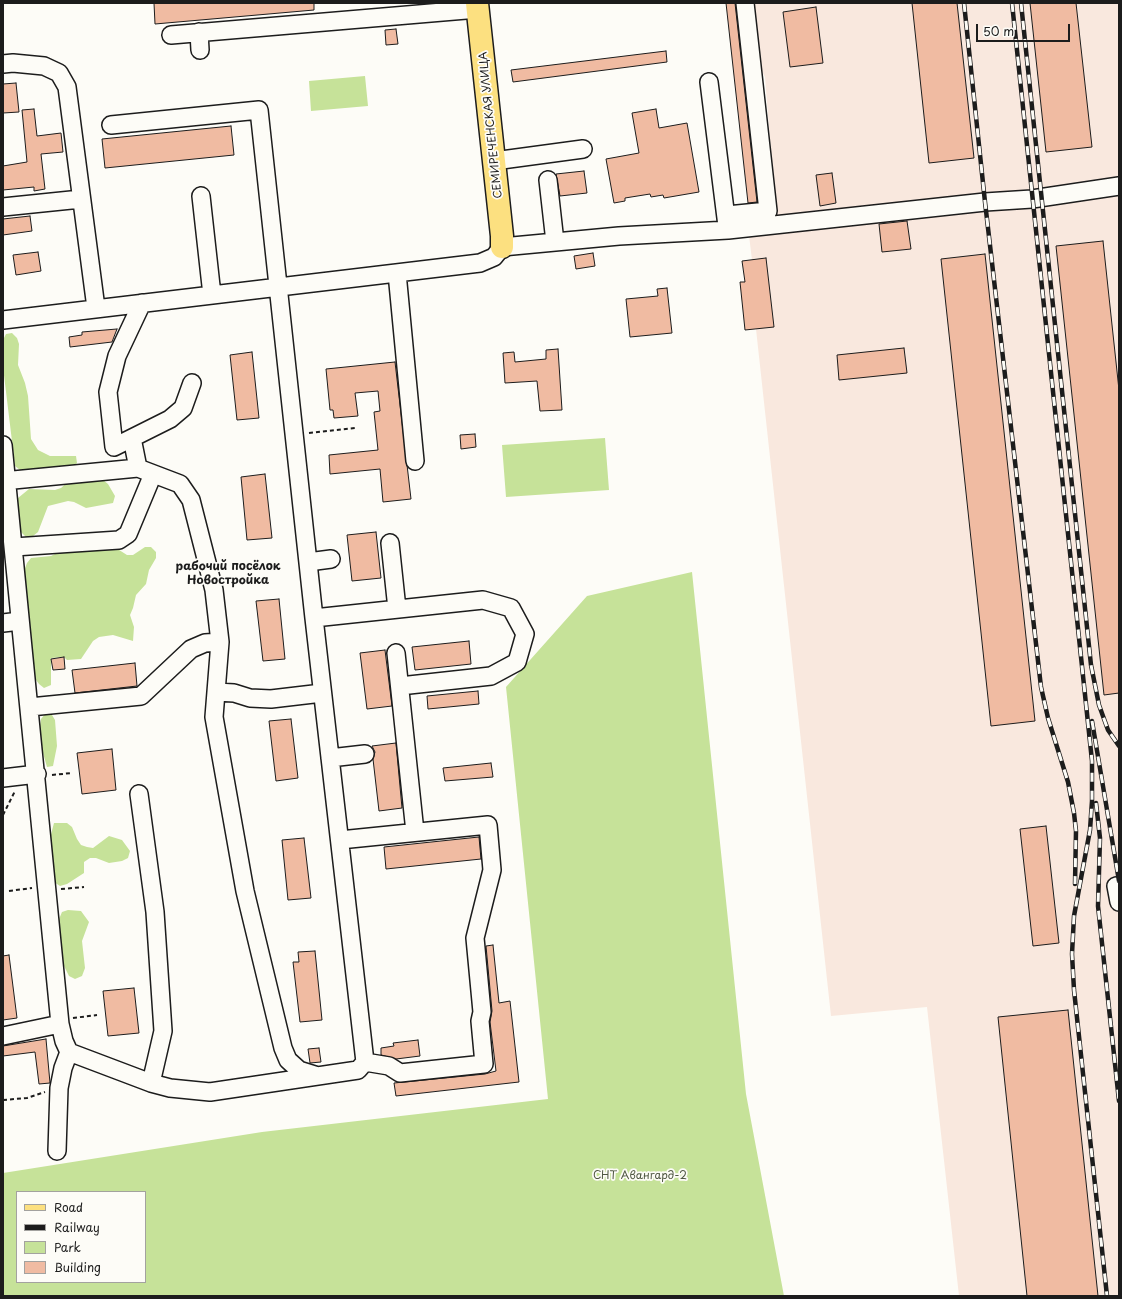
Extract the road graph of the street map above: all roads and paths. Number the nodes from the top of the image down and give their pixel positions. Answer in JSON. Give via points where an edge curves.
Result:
{"nodes":[{"id":1,"x":745,"y":3,"type":"edge"},
{"id":2,"x":478,"y":6,"type":"edge"},
{"id":3,"x":199,"y":32,"type":"junction"},
{"id":4,"x":171,"y":35,"type":"dead end"},
{"id":5,"x":200,"y":50,"type":"dead end"},
{"id":6,"x":3,"y":64,"type":"edge"},
{"id":7,"x":709,"y":82,"type":"dead end"},
{"id":8,"x":111,"y":125,"type":"dead end"},
{"id":9,"x":582,"y":149,"type":"dead end"},
{"id":10,"x":494,"y":160,"type":"junction"},
{"id":11,"x":548,"y":180,"type":"dead end"},
{"id":12,"x":1119,"y":186,"type":"edge"},
{"id":13,"x":201,"y":196,"type":"dead end"},
{"id":14,"x":81,"y":199,"type":"junction"},
{"id":15,"x":3,"y":207,"type":"edge"},
{"id":16,"x":727,"y":223,"type":"junction"},
{"id":17,"x":555,"y":242,"type":"junction"},
{"id":18,"x":502,"y":247,"type":"junction"},
{"id":19,"x":397,"y":273,"type":"junction"},
{"id":20,"x":277,"y":288,"type":"junction"},
{"id":21,"x":212,"y":295,"type":"junction"},
{"id":22,"x":142,"y":303,"type":"junction"},
{"id":23,"x":96,"y":308,"type":"junction"},
{"id":24,"x":3,"y":320,"type":"edge"},
{"id":25,"x":192,"y":383,"type":"dead end"},
{"id":26,"x":355,"y":428,"type":"dead end"},
{"id":27,"x":294,"y":434,"type":"junction"},
{"id":28,"x":132,"y":438,"type":"junction"},
{"id":29,"x":3,"y":445,"type":"edge"},
{"id":30,"x":415,"y":462,"type":"dead end"},
{"id":31,"x":145,"y":471,"type":"junction"},
{"id":32,"x":5,"y":481,"type":"edge"},
{"id":33,"x":390,"y":543,"type":"dead end"},
{"id":34,"x":14,"y":547,"type":"junction"},
{"id":35,"x":331,"y":559,"type":"dead end"},
{"id":36,"x":308,"y":562,"type":"junction"},
{"id":37,"x":397,"y":609,"type":"junction"},
{"id":38,"x":314,"y":618,"type":"junction"},
{"id":39,"x":20,"y":621,"type":"junction"},
{"id":40,"x":3,"y":623,"type":"edge"},
{"id":41,"x":220,"y":642,"type":"junction"},
{"id":42,"x":396,"y":653,"type":"dead end"},
{"id":43,"x":400,"y":686,"type":"junction"},
{"id":44,"x":216,"y":692,"type":"junction"},
{"id":45,"x":322,"y":694,"type":"junction"},
{"id":46,"x":30,"y":707,"type":"junction"},
{"id":47,"x":365,"y":754,"type":"dead end"},
{"id":48,"x":330,"y":758,"type":"junction"},
{"id":49,"x":72,"y":773,"type":"dead end"},
{"id":50,"x":32,"y":775,"type":"junction"},
{"id":51,"x":3,"y":778,"type":"edge"},
{"id":52,"x":139,"y":794,"type":"dead end"},
{"id":53,"x":3,"y":815,"type":"edge"},
{"id":54,"x":415,"y":832,"type":"junction"},
{"id":55,"x":340,"y":840,"type":"junction"},
{"id":56,"x":84,"y":887,"type":"dead end"},
{"id":57,"x":47,"y":888,"type":"junction"},
{"id":58,"x":9,"y":890,"type":"dead end"},
{"id":59,"x":97,"y":1015,"type":"dead end"},
{"id":60,"x":60,"y":1022,"type":"junction"},
{"id":61,"x":3,"y":1036,"type":"edge"},
{"id":62,"x":69,"y":1052,"type":"junction"},
{"id":63,"x":305,"y":1058,"type":"dead end"},
{"id":64,"x":288,"y":1060,"type":"junction"},
{"id":65,"x":365,"y":1062,"type":"junction"},
{"id":66,"x":316,"y":1075,"type":"junction"},
{"id":67,"x":151,"y":1083,"type":"junction"},
{"id":68,"x":59,"y":1088,"type":"junction"},
{"id":69,"x":3,"y":1100,"type":"edge"},
{"id":70,"x":57,"y":1151,"type":"dead end"}],
"edges":[{"from":1,"to":16,"type":"street","via":[[768,211]]},
{"from":2,"to":3,"type":"street"},
{"from":2,"to":10,"type":"main road","name":"СЕМИРЕЧЕНСКАЯ УЛИЦА"},
{"from":3,"to":4,"type":"street"},
{"from":3,"to":5,"type":"street"},
{"from":6,"to":14,"type":"street","via":[[44,66],[59,73],[67,87]]},
{"from":7,"to":16,"type":"street"},
{"from":8,"to":20,"type":"street","via":[[260,110]]},
{"from":9,"to":10,"type":"street"},
{"from":10,"to":18,"type":"main road","name":"СЕМИРЕЧЕНСКАЯ УЛИЦА"},
{"from":11,"to":17,"type":"street"},
{"from":12,"to":16,"type":"street","via":[[1032,199]]},
{"from":13,"to":21,"type":"street"},
{"from":14,"to":15,"type":"street"},
{"from":14,"to":23,"type":"street"},
{"from":16,"to":17,"type":"street"},
{"from":17,"to":18,"type":"street"},
{"from":18,"to":19,"type":"street","via":[[494,257],[480,263]]},
{"from":19,"to":20,"type":"street"},
{"from":19,"to":30,"type":"street"},
{"from":20,"to":21,"type":"street"},
{"from":20,"to":27,"type":"street"},
{"from":21,"to":22,"type":"street"},
{"from":22,"to":23,"type":"street"},
{"from":22,"to":28,"type":"street","via":[[117,356],[108,392],[114,447]]},
{"from":23,"to":24,"type":"street"},
{"from":25,"to":28,"type":"street","via":[[183,408],[170,419]]},
{"from":26,"to":27,"type":"path"},
{"from":27,"to":36,"type":"street"},
{"from":28,"to":31,"type":"street"},
{"from":29,"to":32,"type":"street"},
{"from":31,"to":32,"type":"street"},
{"from":31,"to":34,"type":"street","via":[[128,534],[119,540]]},
{"from":31,"to":41,"type":"street","via":[[180,484],[190,500],[214,590]]},
{"from":32,"to":34,"type":"street"},
{"from":33,"to":37,"type":"street"},
{"from":34,"to":39,"type":"street"},
{"from":35,"to":36,"type":"street"},
{"from":36,"to":38,"type":"street"},
{"from":37,"to":38,"type":"street"},
{"from":37,"to":43,"type":"street","via":[[483,600],[511,608],[525,634],[517,662],[491,676]]},
{"from":38,"to":45,"type":"street"},
{"from":39,"to":40,"type":"street"},
{"from":39,"to":46,"type":"street"},
{"from":41,"to":44,"type":"street"},
{"from":41,"to":46,"type":"street","via":[[205,643],[191,649],[141,696]]},
{"from":42,"to":43,"type":"street"},
{"from":43,"to":54,"type":"street"},
{"from":44,"to":45,"type":"street","via":[[271,699]]},
{"from":44,"to":64,"type":"street","via":[[214,716],[245,891],[282,1048]]},
{"from":45,"to":48,"type":"street"},
{"from":46,"to":50,"type":"street"},
{"from":47,"to":48,"type":"street"},
{"from":48,"to":55,"type":"street"},
{"from":49,"to":50,"type":"path"},
{"from":50,"to":51,"type":"street"},
{"from":50,"to":53,"type":"path"},
{"from":50,"to":57,"type":"street"},
{"from":52,"to":67,"type":"street","via":[[154,912],[163,1032]]},
{"from":54,"to":55,"type":"street"},
{"from":54,"to":65,"type":"street","via":[[488,825],[492,870],[475,938],[484,1064],[400,1073],[389,1066]]},
{"from":55,"to":65,"type":"street"},
{"from":56,"to":57,"type":"path"},
{"from":57,"to":58,"type":"path"},
{"from":57,"to":60,"type":"street"},
{"from":59,"to":60,"type":"path"},
{"from":60,"to":61,"type":"street"},
{"from":60,"to":62,"type":"street"},
{"from":62,"to":67,"type":"street"},
{"from":62,"to":68,"type":"street"},
{"from":63,"to":64,"type":"street"},
{"from":64,"to":66,"type":"street","via":[[299,1070]]},
{"from":65,"to":66,"type":"street","via":[[358,1070]]},
{"from":66,"to":67,"type":"street","via":[[210,1092],[170,1088]]},
{"from":68,"to":69,"type":"path","via":[[27,1098]]},
{"from":68,"to":70,"type":"street"}]}
